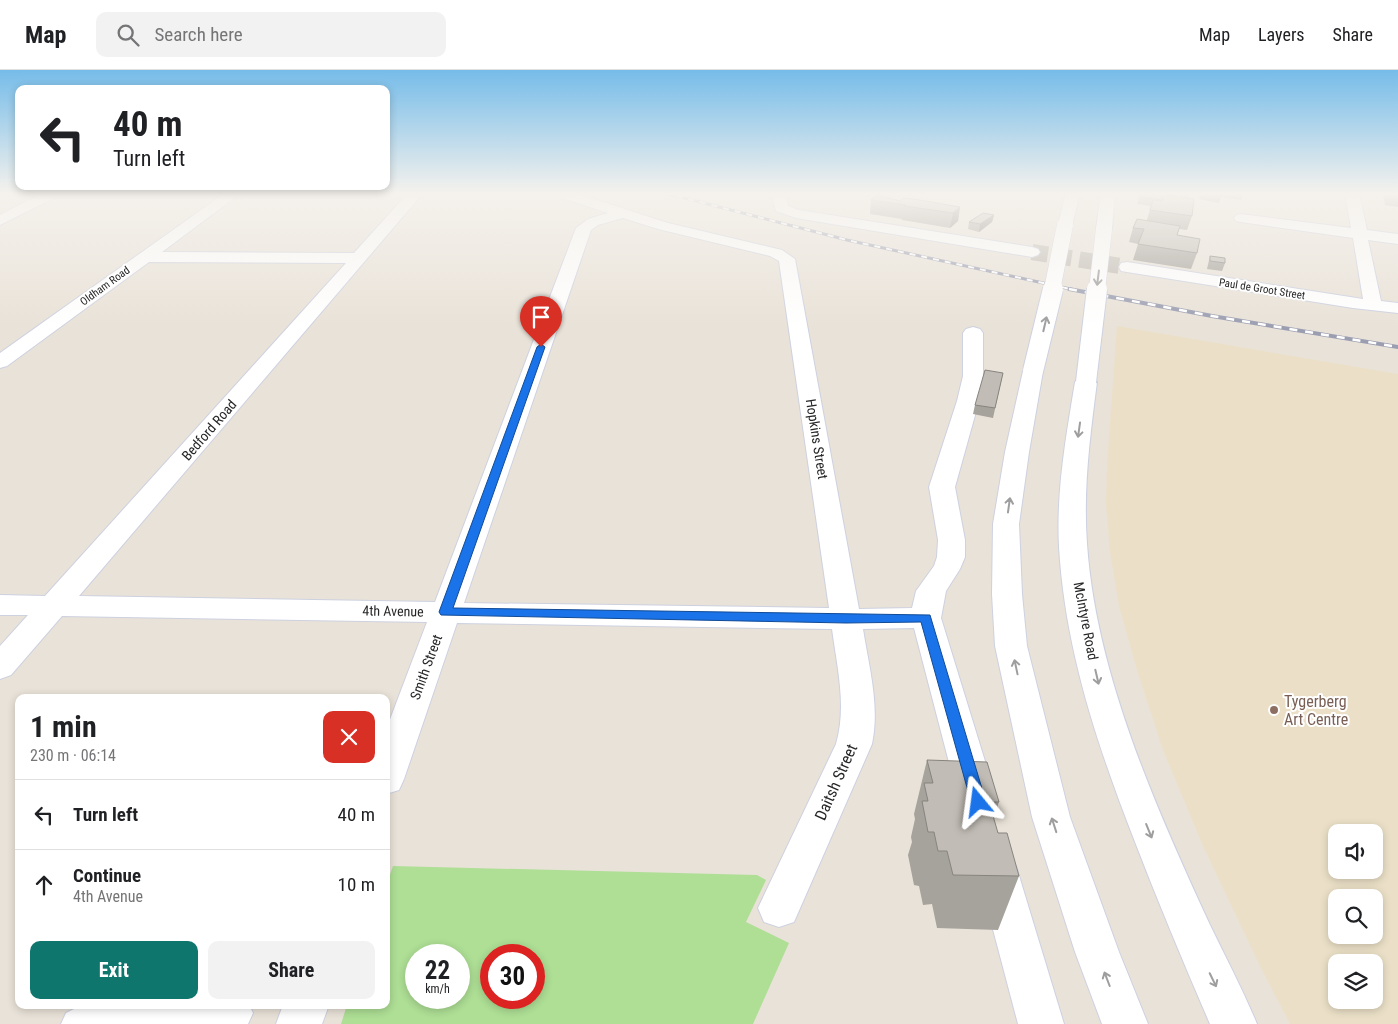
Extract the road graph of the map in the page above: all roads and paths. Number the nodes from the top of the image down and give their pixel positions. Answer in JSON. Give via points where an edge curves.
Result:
{"nodes":[{"id":1,"x":173,"y":238,"type":"edge"},
{"id":2,"x":378,"y":238,"type":"edge"},
{"id":3,"x":581,"y":238,"type":"edge"},
{"id":4,"x":711,"y":238,"type":"edge"},
{"id":5,"x":942,"y":238,"type":"edge"},
{"id":6,"x":1063,"y":238,"type":"edge"},
{"id":7,"x":1103,"y":238,"type":"edge"},
{"id":8,"x":1361,"y":238,"type":"edge"},
{"id":9,"x":1032,"y":252,"type":"tunnel mouth"},
{"id":10,"x":146,"y":257,"type":"junction"},
{"id":11,"x":360,"y":258,"type":"junction"},
{"id":12,"x":1127,"y":267,"type":"tunnel mouth"},
{"id":13,"x":1373,"y":305,"type":"junction"},
{"id":14,"x":1398,"y":308,"type":"edge"},
{"id":15,"x":973,"y":333,"type":"dead end"},
{"id":16,"x":0,"y":362,"type":"edge"},
{"id":17,"x":0,"y":605,"type":"edge"},
{"id":18,"x":54,"y":606,"type":"junction"},
{"id":19,"x":445,"y":612,"type":"junction"},
{"id":20,"x":926,"y":618,"type":"junction"},
{"id":21,"x":846,"y":619,"type":"junction"},
{"id":22,"x":0,"y":667,"type":"edge"},
{"id":23,"x":390,"y":768,"type":"edge"},
{"id":24,"x":779,"y":908,"type":"dead end"},
{"id":25,"x":305,"y":1009,"type":"edge"},
{"id":26,"x":237,"y":1013,"type":"dead end"},
{"id":27,"x":76,"y":1024,"type":"edge"},
{"id":28,"x":300,"y":1024,"type":"edge"},
{"id":29,"x":1041,"y":1024,"type":"edge"},
{"id":30,"x":1125,"y":1024,"type":"edge"},
{"id":31,"x":1234,"y":1024,"type":"edge"}],
"edges":[{"from":1,"to":10,"type":"street","name":"Oldham Road"},
{"from":2,"to":11,"type":"street","name":"Bedford Road"},
{"from":3,"to":19,"type":"street","name":"Smith Street"},
{"from":4,"to":21,"type":"street","name":"Hopkins Street","via":[[776,253],[787,259]]},
{"from":5,"to":9,"type":"street"},
{"from":30,"to":6,"type":"street","one_way":true,"bridge":true,"via":[[1052,817],[1011,646],[1006,524],[1017,452]]},
{"from":7,"to":31,"type":"street","name":"McIntyre Road","one_way":true,"bridge":true,"via":[[1073,471],[1073,547],[1081,610],[1101,696],[1127,776],[1200,952]]},
{"from":8,"to":13,"type":"street"},
{"from":10,"to":11,"type":"street"},
{"from":10,"to":16,"type":"street","name":"Oldham Road"},
{"from":11,"to":18,"type":"street","name":"Bedford Road"},
{"from":12,"to":13,"type":"street","name":"Paul de Groot Street"},
{"from":13,"to":14,"type":"street","name":"Paul de Groot Street"},
{"from":15,"to":20,"type":"street","via":[[973,376],[968,401],[942,487],[953,549],[951,560],[927,599]]},
{"from":17,"to":18,"type":"street","name":"4th Avenue"},
{"from":18,"to":19,"type":"street","name":"4th Avenue"},
{"from":18,"to":22,"type":"street","name":"Bedford Road"},
{"from":19,"to":21,"type":"street","name":"4th Avenue"},
{"from":19,"to":23,"type":"street","name":"Smith Street"},
{"from":20,"to":21,"type":"street","name":"4th Avenue"},
{"from":20,"to":29,"type":"street"},
{"from":21,"to":24,"type":"street","name":"Daitsh Street","via":[[859,709],[854,744]]},
{"from":25,"to":28,"type":"street"},
{"from":26,"to":27,"type":"lane","via":[[125,1012],[95,1015]]}]}
